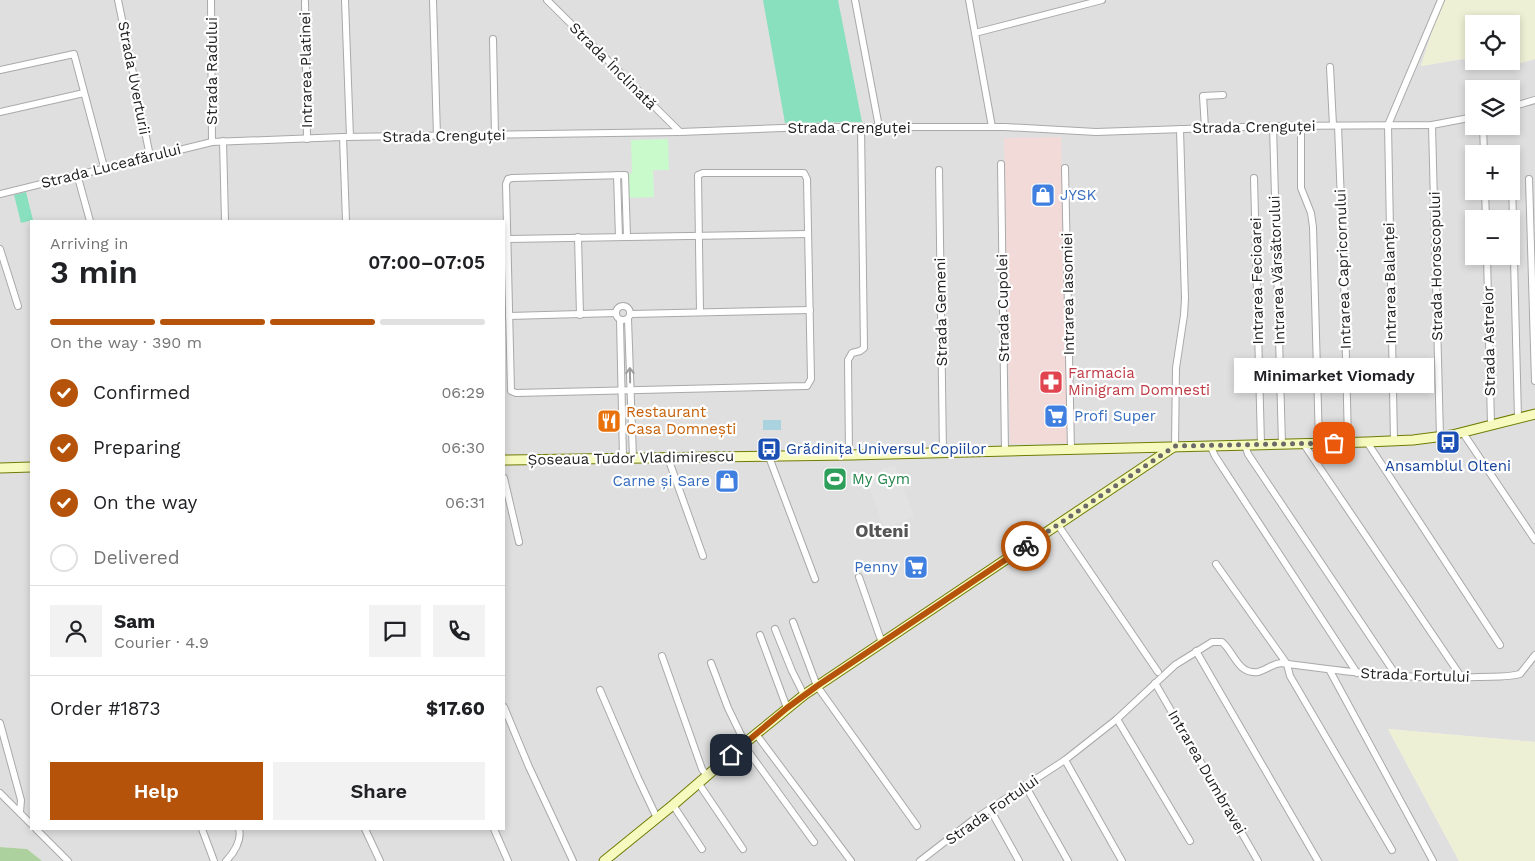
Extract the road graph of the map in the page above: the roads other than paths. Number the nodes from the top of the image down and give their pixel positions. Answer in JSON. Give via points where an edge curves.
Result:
{"nodes":[{"id":1,"x":118,"y":0,"type":"edge"},
{"id":2,"x":211,"y":0,"type":"edge"},
{"id":3,"x":345,"y":0,"type":"edge"},
{"id":4,"x":433,"y":0,"type":"edge"},
{"id":5,"x":547,"y":0,"type":"edge"},
{"id":6,"x":855,"y":0,"type":"edge"},
{"id":7,"x":968,"y":0,"type":"edge"},
{"id":8,"x":1102,"y":0,"type":"edge"},
{"id":9,"x":1441,"y":0,"type":"edge"},
{"id":10,"x":305,"y":2,"type":"dead end"},
{"id":11,"x":975,"y":33,"type":"junction"},
{"id":12,"x":493,"y":39,"type":"dead end"},
{"id":13,"x":1330,"y":67,"type":"dead end"},
{"id":14,"x":0,"y":70,"type":"edge"},
{"id":15,"x":84,"y":93,"type":"junction"},
{"id":16,"x":1223,"y":95,"type":"dead end"},
{"id":17,"x":1535,"y":100,"type":"edge"},
{"id":18,"x":1520,"y":104,"type":"edge"},
{"id":19,"x":0,"y":112,"type":"edge"},
{"id":20,"x":1465,"y":119,"type":"edge"},
{"id":21,"x":1336,"y":125,"type":"junction"},
{"id":22,"x":1388,"y":125,"type":"junction"},
{"id":23,"x":1432,"y":125,"type":"junction"},
{"id":24,"x":1273,"y":126,"type":"junction"},
{"id":25,"x":1301,"y":126,"type":"junction"},
{"id":26,"x":861,"y":127,"type":"junction"},
{"id":27,"x":878,"y":127,"type":"junction"},
{"id":28,"x":992,"y":128,"type":"junction"},
{"id":29,"x":1205,"y":128,"type":"junction"},
{"id":30,"x":1180,"y":129,"type":"junction"},
{"id":31,"x":680,"y":132,"type":"junction"},
{"id":32,"x":437,"y":136,"type":"junction"},
{"id":33,"x":495,"y":136,"type":"junction"},
{"id":34,"x":347,"y":137,"type":"junction"},
{"id":35,"x":307,"y":138,"type":"junction"},
{"id":36,"x":212,"y":142,"type":"junction"},
{"id":37,"x":223,"y":142,"type":"junction"},
{"id":38,"x":150,"y":156,"type":"junction"},
{"id":39,"x":1001,"y":164,"type":"dead end"},
{"id":40,"x":104,"y":167,"type":"junction"},
{"id":41,"x":1065,"y":168,"type":"dead end"},
{"id":42,"x":938,"y":170,"type":"dead end"},
{"id":43,"x":77,"y":174,"type":"junction"},
{"id":44,"x":617,"y":175,"type":"junction"},
{"id":45,"x":1254,"y":178,"type":"dead end"},
{"id":46,"x":1529,"y":179,"type":"dead end"},
{"id":47,"x":0,"y":194,"type":"edge"},
{"id":48,"x":1512,"y":200,"type":"edge"},
{"id":49,"x":90,"y":220,"type":"edge"},
{"id":50,"x":225,"y":220,"type":"edge"},
{"id":51,"x":346,"y":220,"type":"edge"},
{"id":52,"x":808,"y":234,"type":"junction"},
{"id":53,"x":627,"y":236,"type":"junction"},
{"id":54,"x":698,"y":236,"type":"junction"},
{"id":55,"x":578,"y":237,"type":"junction"},
{"id":56,"x":619,"y":237,"type":"junction"},
{"id":57,"x":507,"y":239,"type":"junction"},
{"id":58,"x":0,"y":249,"type":"edge"},
{"id":59,"x":1486,"y":265,"type":"edge"},
{"id":60,"x":3,"y":269,"type":"edge"},
{"id":61,"x":18,"y":306,"type":"dead end"},
{"id":62,"x":810,"y":310,"type":"junction"},
{"id":63,"x":700,"y":312,"type":"junction"},
{"id":64,"x":616,"y":313,"type":"junction"},
{"id":65,"x":580,"y":315,"type":"junction"},
{"id":66,"x":509,"y":316,"type":"junction"},
{"id":67,"x":629,"y":316,"type":"junction"},
{"id":68,"x":620,"y":320,"type":"junction"},
{"id":69,"x":630,"y":355,"type":"junction"},
{"id":70,"x":620,"y":356,"type":"junction"},
{"id":71,"x":1535,"y":381,"type":"edge"},
{"id":72,"x":621,"y":391,"type":"junction"},
{"id":73,"x":630,"y":391,"type":"junction"},
{"id":74,"x":1535,"y":415,"type":"edge"},
{"id":75,"x":1518,"y":418,"type":"junction"},
{"id":76,"x":1491,"y":425,"type":"junction"},
{"id":77,"x":1463,"y":432,"type":"junction"},
{"id":78,"x":1440,"y":437,"type":"junction"},
{"id":79,"x":1394,"y":441,"type":"junction"},
{"id":80,"x":1348,"y":442,"type":"junction"},
{"id":81,"x":1367,"y":442,"type":"junction"},
{"id":82,"x":1303,"y":443,"type":"junction"},
{"id":83,"x":1319,"y":443,"type":"junction"},
{"id":84,"x":1245,"y":444,"type":"junction"},
{"id":85,"x":1261,"y":444,"type":"junction"},
{"id":86,"x":1282,"y":444,"type":"junction"},
{"id":87,"x":1175,"y":446,"type":"junction"},
{"id":88,"x":1210,"y":446,"type":"junction"},
{"id":89,"x":1071,"y":450,"type":"junction"},
{"id":90,"x":1006,"y":452,"type":"junction"},
{"id":91,"x":943,"y":453,"type":"junction"},
{"id":92,"x":849,"y":455,"type":"junction"},
{"id":93,"x":769,"y":457,"type":"junction"},
{"id":94,"x":623,"y":458,"type":"junction"},
{"id":95,"x":633,"y":458,"type":"junction"},
{"id":96,"x":668,"y":458,"type":"junction"},
{"id":97,"x":505,"y":460,"type":"edge"},
{"id":98,"x":30,"y":467,"type":"edge"},
{"id":99,"x":0,"y":468,"type":"edge"},
{"id":100,"x":505,"y":482,"type":"edge"},
{"id":101,"x":1058,"y":525,"type":"junction"},
{"id":102,"x":1535,"y":540,"type":"edge"},
{"id":103,"x":519,"y":542,"type":"dead end"},
{"id":104,"x":704,"y":556,"type":"dead end"},
{"id":105,"x":1216,"y":564,"type":"dead end"},
{"id":106,"x":859,"y":577,"type":"dead end"},
{"id":107,"x":815,"y":580,"type":"dead end"},
{"id":108,"x":793,"y":622,"type":"dead end"},
{"id":109,"x":775,"y":629,"type":"dead end"},
{"id":110,"x":760,"y":635,"type":"dead end"},
{"id":111,"x":882,"y":643,"type":"junction"},
{"id":112,"x":1500,"y":645,"type":"dead end"},
{"id":113,"x":1196,"y":651,"type":"junction"},
{"id":114,"x":1535,"y":655,"type":"edge"},
{"id":115,"x":662,"y":656,"type":"dead end"},
{"id":116,"x":712,"y":663,"type":"dead end"},
{"id":117,"x":1287,"y":664,"type":"junction"},
{"id":118,"x":1330,"y":671,"type":"junction"},
{"id":119,"x":1158,"y":672,"type":"dead end"},
{"id":120,"x":1357,"y":673,"type":"junction"},
{"id":121,"x":1396,"y":675,"type":"junction"},
{"id":122,"x":1462,"y":678,"type":"junction"},
{"id":123,"x":1155,"y":683,"type":"junction"},
{"id":124,"x":817,"y":686,"type":"junction"},
{"id":125,"x":600,"y":690,"type":"dead end"},
{"id":126,"x":804,"y":695,"type":"junction"},
{"id":127,"x":505,"y":708,"type":"edge"},
{"id":128,"x":787,"y":708,"type":"junction"},
{"id":129,"x":1117,"y":719,"type":"junction"},
{"id":130,"x":0,"y":723,"type":"edge"},
{"id":131,"x":756,"y":734,"type":"junction"},
{"id":132,"x":744,"y":744,"type":"junction"},
{"id":133,"x":1065,"y":760,"type":"junction"},
{"id":134,"x":707,"y":776,"type":"junction"},
{"id":135,"x":699,"y":784,"type":"junction"},
{"id":136,"x":1025,"y":785,"type":"junction"},
{"id":137,"x":0,"y":793,"type":"edge"},
{"id":138,"x":673,"y":805,"type":"junction"},
{"id":139,"x":990,"y":809,"type":"junction"},
{"id":140,"x":20,"y":812,"type":"junction"},
{"id":141,"x":657,"y":818,"type":"junction"},
{"id":142,"x":30,"y":823,"type":"edge"},
{"id":143,"x":917,"y":826,"type":"dead end"},
{"id":144,"x":37,"y":830,"type":"edge"},
{"id":145,"x":202,"y":830,"type":"edge"},
{"id":146,"x":238,"y":830,"type":"edge"},
{"id":147,"x":365,"y":830,"type":"edge"},
{"id":148,"x":494,"y":830,"type":"edge"},
{"id":149,"x":1190,"y":841,"type":"dead end"},
{"id":150,"x":814,"y":842,"type":"dead end"},
{"id":151,"x":702,"y":849,"type":"dead end"},
{"id":152,"x":743,"y":849,"type":"dead end"},
{"id":153,"x":1392,"y":850,"type":"dead end"},
{"id":154,"x":68,"y":861,"type":"edge"},
{"id":155,"x":214,"y":861,"type":"edge"},
{"id":156,"x":226,"y":861,"type":"edge"},
{"id":157,"x":380,"y":861,"type":"edge"},
{"id":158,"x":508,"y":861,"type":"edge"},
{"id":159,"x":574,"y":861,"type":"edge"},
{"id":160,"x":604,"y":861,"type":"edge"},
{"id":161,"x":851,"y":861,"type":"edge"},
{"id":162,"x":920,"y":861,"type":"edge"},
{"id":163,"x":1019,"y":861,"type":"edge"},
{"id":164,"x":1068,"y":861,"type":"edge"},
{"id":165,"x":1122,"y":861,"type":"edge"},
{"id":166,"x":1258,"y":861,"type":"edge"},
{"id":167,"x":1318,"y":861,"type":"edge"},
{"id":168,"x":1434,"y":861,"type":"edge"}],
"edges":[{"from":1,"to":38,"type":"street","name":"Strada Uverturii"},
{"from":2,"to":36,"type":"street","name":"Strada Radului"},
{"from":3,"to":34,"type":"street"},
{"from":4,"to":32,"type":"street"},
{"from":5,"to":31,"type":"street","name":"Strada Înclinată"},
{"from":6,"to":27,"type":"street"},
{"from":7,"to":11,"type":"street"},
{"from":8,"to":11,"type":"street"},
{"from":9,"to":22,"type":"street"},
{"from":10,"to":35,"type":"street","name":"Intrarea Platinei"},
{"from":11,"to":28,"type":"street"},
{"from":12,"to":33,"type":"street"},
{"from":13,"to":21,"type":"street","name":"Intrarea Capricornului"},
{"from":14,"to":15,"type":"street","via":[[74,54]]},
{"from":15,"to":19,"type":"street"},
{"from":15,"to":40,"type":"street"},
{"from":16,"to":29,"type":"street","via":[[1203,96]]},
{"from":17,"to":18,"type":"street"},
{"from":20,"to":23,"type":"street","name":"Strada Crenguței"},
{"from":21,"to":22,"type":"street","name":"Strada Crenguței"},
{"from":21,"to":25,"type":"street","name":"Strada Crenguței"},
{"from":21,"to":80,"type":"street","name":"Intrarea Capricornului"},
{"from":22,"to":23,"type":"street","name":"Strada Crenguței"},
{"from":22,"to":79,"type":"street","name":"Intrarea Balanței"},
{"from":23,"to":78,"type":"street","name":"Strada Horoscopului"},
{"from":24,"to":25,"type":"street","name":"Strada Crenguței"},
{"from":24,"to":29,"type":"street","name":"Strada Crenguței"},
{"from":24,"to":86,"type":"street","name":"Intrarea Vărsătorului"},
{"from":25,"to":83,"type":"street","via":[[1301,188],[1313,227]]},
{"from":26,"to":27,"type":"street","name":"Strada Crenguței"},
{"from":26,"to":31,"type":"street","name":"Strada Crenguței"},
{"from":26,"to":92,"type":"street","via":[[864,348],[852,353],[848,360]]},
{"from":27,"to":28,"type":"street","name":"Strada Crenguței"},
{"from":28,"to":30,"type":"street","name":"Strada Crenguței","via":[[1096,132]]},
{"from":29,"to":30,"type":"street","name":"Strada Crenguței"},
{"from":30,"to":87,"type":"street","via":[[1185,298],[1176,368]]},
{"from":31,"to":33,"type":"street","name":"Strada Crenguței"},
{"from":32,"to":33,"type":"street","name":"Strada Crenguței"},
{"from":32,"to":34,"type":"street","name":"Strada Crenguței"},
{"from":34,"to":35,"type":"street","name":"Strada Crenguței"},
{"from":34,"to":51,"type":"street"},
{"from":35,"to":37,"type":"street","name":"Strada Crenguței"},
{"from":36,"to":37,"type":"street","name":"Strada Luceafărului"},
{"from":36,"to":38,"type":"street","name":"Strada Luceafărului"},
{"from":37,"to":50,"type":"street","name":"Strada Radului"},
{"from":38,"to":40,"type":"street","name":"Strada Luceafărului"},
{"from":39,"to":90,"type":"street","name":"Strada Cupolei"},
{"from":40,"to":43,"type":"street","name":"Strada Luceafărului"},
{"from":41,"to":89,"type":"street","name":"Intrarea Iasomiei"},
{"from":42,"to":91,"type":"street","name":"Strada Gemeni"},
{"from":43,"to":47,"type":"street","name":"Strada Luceafărului"},
{"from":43,"to":49,"type":"street"},
{"from":44,"to":53,"type":"street","via":[[626,175]]},
{"from":44,"to":56,"type":"street"},
{"from":44,"to":57,"type":"street","via":[[508,180]]},
{"from":45,"to":85,"type":"street","name":"Intrarea Fecioarei"},
{"from":46,"to":71,"type":"street"},
{"from":48,"to":75,"type":"street"},
{"from":52,"to":54,"type":"street"},
{"from":52,"to":54,"type":"street","via":[[804,173],[699,173]]},
{"from":52,"to":62,"type":"street"},
{"from":53,"to":54,"type":"street"},
{"from":53,"to":56,"type":"street"},
{"from":54,"to":63,"type":"street"},
{"from":55,"to":56,"type":"street"},
{"from":55,"to":57,"type":"street"},
{"from":55,"to":65,"type":"street"},
{"from":57,"to":66,"type":"street"},
{"from":58,"to":60,"type":"street"},
{"from":59,"to":76,"type":"street","name":"Strada Astrelor"},
{"from":60,"to":61,"type":"street"},
{"from":62,"to":63,"type":"street"},
{"from":62,"to":73,"type":"street","via":[[811,379],[808,386]]},
{"from":63,"to":67,"type":"street"},
{"from":64,"to":65,"type":"street"},
{"from":64,"to":67,"type":"street","via":[[624,306],[628,308]]},
{"from":64,"to":68,"type":"street"},
{"from":65,"to":66,"type":"street"},
{"from":66,"to":72,"type":"street","via":[[510,389],[513,393]]},
{"from":67,"to":68,"type":"street"},
{"from":67,"to":69,"type":"street"},
{"from":68,"to":70,"type":"street"},
{"from":69,"to":70,"type":"street"},
{"from":73,"to":69,"type":"street","one_way":true},
{"from":70,"to":72,"type":"street"},
{"from":72,"to":73,"type":"street"},
{"from":72,"to":94,"type":"street"},
{"from":73,"to":95,"type":"street"},
{"from":74,"to":75,"type":"main road","name":"Șoseaua Tudor Vladimirescu"},
{"from":75,"to":76,"type":"main road","name":"Șoseaua Tudor Vladimirescu"},
{"from":76,"to":77,"type":"main road","name":"Șoseaua Tudor Vladimirescu"},
{"from":77,"to":78,"type":"main road","name":"Șoseaua Tudor Vladimirescu"},
{"from":77,"to":102,"type":"street"},
{"from":78,"to":79,"type":"main road","name":"Șoseaua Tudor Vladimirescu"},
{"from":79,"to":81,"type":"main road","name":"Șoseaua Tudor Vladimirescu"},
{"from":80,"to":81,"type":"main road","name":"Șoseaua Tudor Vladimirescu"},
{"from":80,"to":83,"type":"main road","name":"Șoseaua Tudor Vladimirescu"},
{"from":81,"to":112,"type":"street"},
{"from":82,"to":83,"type":"main road","name":"Șoseaua Tudor Vladimirescu"},
{"from":82,"to":86,"type":"main road","name":"Șoseaua Tudor Vladimirescu"},
{"from":82,"to":122,"type":"street"},
{"from":84,"to":85,"type":"main road","name":"Șoseaua Tudor Vladimirescu"},
{"from":84,"to":88,"type":"main road","name":"Șoseaua Tudor Vladimirescu"},
{"from":84,"to":121,"type":"street","via":[[1248,454]]},
{"from":85,"to":86,"type":"main road","name":"Șoseaua Tudor Vladimirescu"},
{"from":87,"to":88,"type":"main road","name":"Șoseaua Tudor Vladimirescu"},
{"from":87,"to":89,"type":"main road","name":"Șoseaua Tudor Vladimirescu"},
{"from":87,"to":101,"type":"main road"},
{"from":88,"to":120,"type":"street"},
{"from":89,"to":90,"type":"main road","name":"Șoseaua Tudor Vladimirescu"},
{"from":90,"to":91,"type":"main road","name":"Șoseaua Tudor Vladimirescu"},
{"from":91,"to":92,"type":"main road","name":"Șoseaua Tudor Vladimirescu"},
{"from":92,"to":93,"type":"main road","name":"Șoseaua Tudor Vladimirescu"},
{"from":93,"to":96,"type":"main road","name":"Șoseaua Tudor Vladimirescu"},
{"from":93,"to":107,"type":"street"},
{"from":94,"to":95,"type":"main road","name":"Șoseaua Tudor Vladimirescu"},
{"from":94,"to":97,"type":"main road","name":"Șoseaua Tudor Vladimirescu"},
{"from":95,"to":96,"type":"main road","name":"Șoseaua Tudor Vladimirescu"},
{"from":96,"to":104,"type":"street"},
{"from":98,"to":99,"type":"main road"},
{"from":100,"to":103,"type":"street"},
{"from":101,"to":111,"type":"main road"},
{"from":101,"to":119,"type":"street"},
{"from":105,"to":117,"type":"street"},
{"from":106,"to":111,"type":"street"},
{"from":108,"to":124,"type":"street"},
{"from":109,"to":126,"type":"street"},
{"from":110,"to":128,"type":"street"},
{"from":111,"to":124,"type":"main road"},
{"from":113,"to":117,"type":"street","name":"Strada Fortului","via":[[1212,642],[1222,642],[1240,666],[1251,672]]},
{"from":113,"to":123,"type":"street","name":"Strada Fortului"},
{"from":113,"to":167,"type":"street"},
{"from":114,"to":122,"type":"street","name":"Strada Fortului","via":[[1520,674]]},
{"from":115,"to":134,"type":"street"},
{"from":116,"to":132,"type":"street"},
{"from":117,"to":118,"type":"street","name":"Strada Fortului"},
{"from":117,"to":153,"type":"street","via":[[1290,676]]},
{"from":118,"to":120,"type":"street","name":"Strada Fortului"},
{"from":118,"to":168,"type":"street"},
{"from":120,"to":121,"type":"street","name":"Strada Fortului"},
{"from":121,"to":122,"type":"street","name":"Strada Fortului"},
{"from":123,"to":129,"type":"street","name":"Strada Fortului"},
{"from":123,"to":166,"type":"street","name":"Intrarea Dumbravei"},
{"from":124,"to":126,"type":"main road"},
{"from":124,"to":143,"type":"street"},
{"from":125,"to":141,"type":"street"},
{"from":126,"to":128,"type":"main road"},
{"from":127,"to":159,"type":"street"},
{"from":128,"to":131,"type":"main road"},
{"from":129,"to":133,"type":"street","name":"Strada Fortului"},
{"from":129,"to":149,"type":"street"},
{"from":130,"to":140,"type":"street","via":[[21,800]]},
{"from":131,"to":132,"type":"main road"},
{"from":131,"to":161,"type":"street"},
{"from":132,"to":134,"type":"main road"},
{"from":132,"to":150,"type":"street"},
{"from":133,"to":136,"type":"street","name":"Strada Fortului"},
{"from":133,"to":165,"type":"street"},
{"from":134,"to":135,"type":"main road"},
{"from":135,"to":138,"type":"main road"},
{"from":135,"to":152,"type":"street"},
{"from":136,"to":139,"type":"street","name":"Strada Fortului"},
{"from":136,"to":164,"type":"street"},
{"from":137,"to":140,"type":"street"},
{"from":138,"to":141,"type":"main road"},
{"from":138,"to":151,"type":"street"},
{"from":139,"to":162,"type":"street","name":"Strada Fortului"},
{"from":139,"to":163,"type":"street"},
{"from":140,"to":142,"type":"street"},
{"from":141,"to":160,"type":"main road"},
{"from":144,"to":154,"type":"street"},
{"from":145,"to":155,"type":"street"},
{"from":146,"to":156,"type":"street","via":[[238,843]]},
{"from":147,"to":157,"type":"street"},
{"from":148,"to":158,"type":"street"}]}
